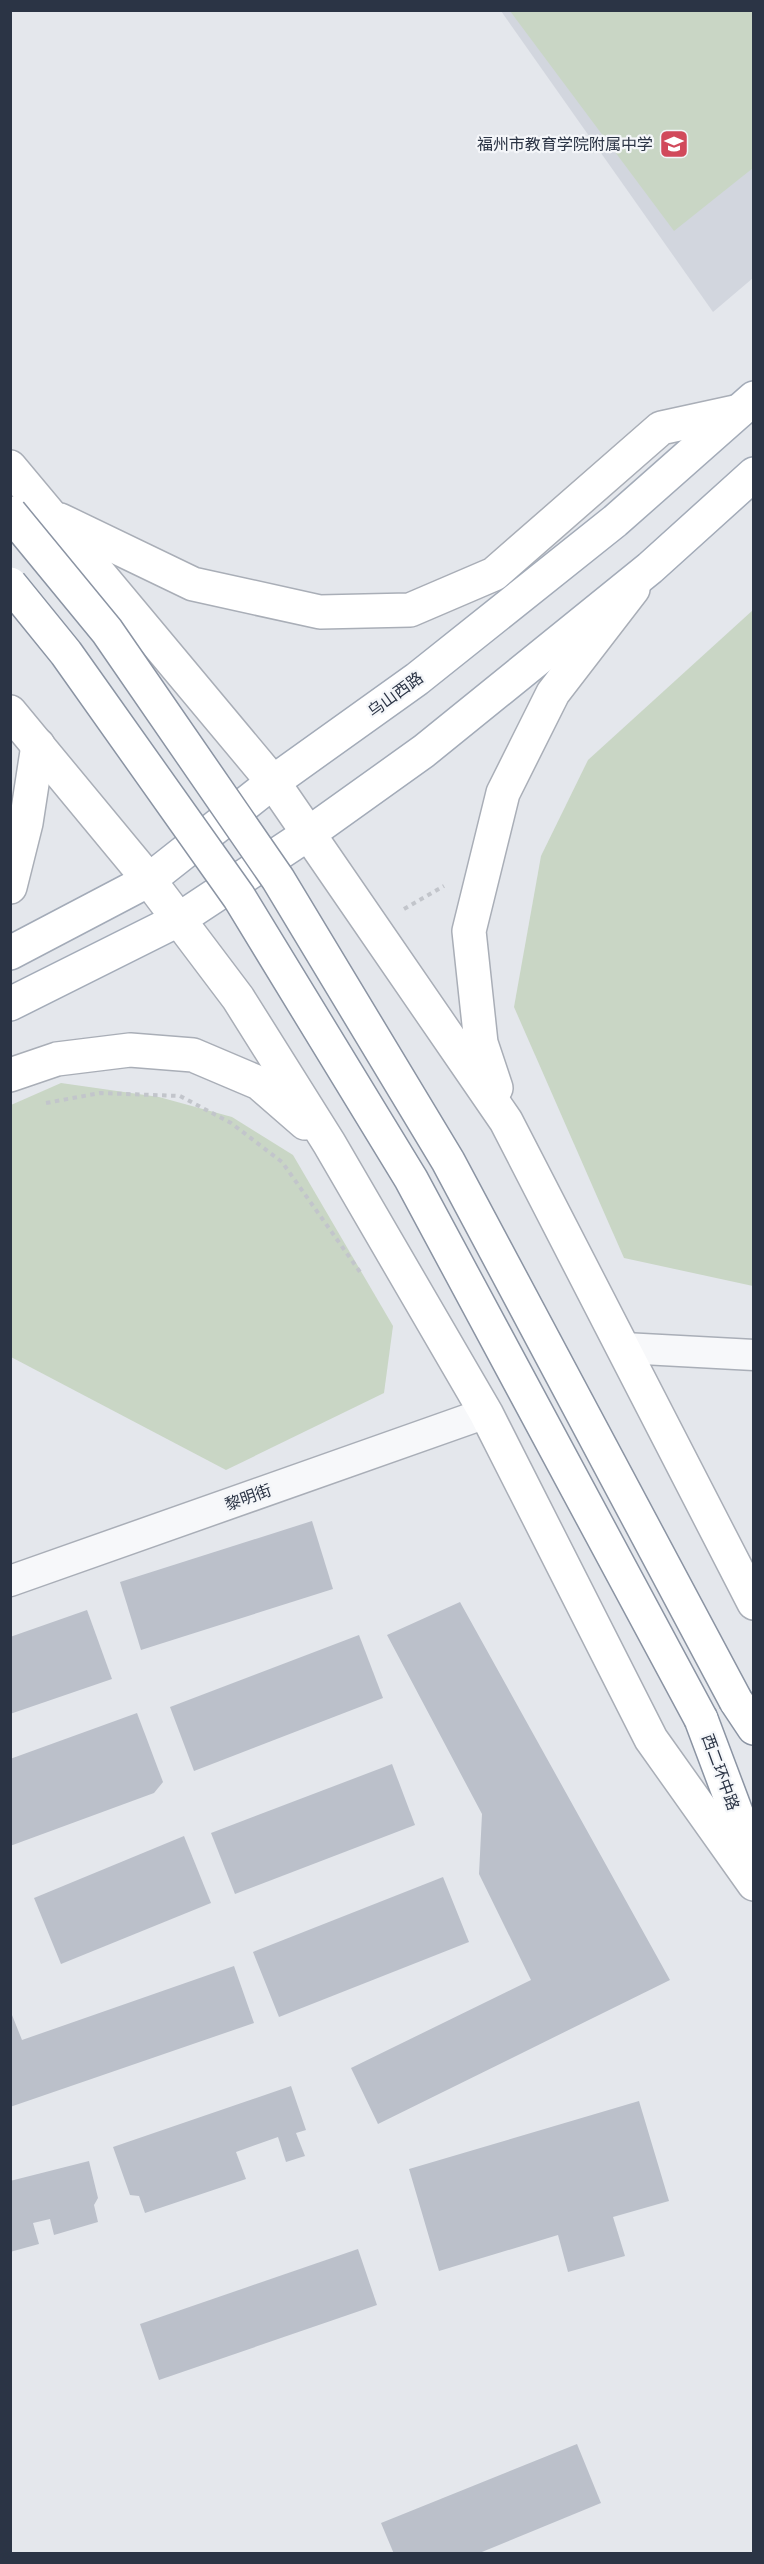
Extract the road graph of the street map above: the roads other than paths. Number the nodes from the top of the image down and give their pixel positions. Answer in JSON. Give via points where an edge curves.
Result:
{"nodes":[{"id":1,"x":746,"y":405,"type":"edge"},
{"id":2,"x":10,"y":467,"type":"edge"},
{"id":3,"x":753,"y":474,"type":"edge"},
{"id":4,"x":10,"y":513,"type":"edge"},
{"id":5,"x":51,"y":516,"type":"junction"},
{"id":6,"x":650,"y":568,"type":"junction"},
{"id":7,"x":10,"y":584,"type":"edge"},
{"id":8,"x":10,"y":712,"type":"edge"},
{"id":9,"x":38,"y":745,"type":"junction"},
{"id":10,"x":273,"y":782,"type":"junction"},
{"id":11,"x":308,"y":834,"type":"junction"},
{"id":12,"x":149,"y":880,"type":"junction"},
{"id":13,"x":10,"y":887,"type":"edge"},
{"id":14,"x":178,"y":920,"type":"junction"},
{"id":15,"x":10,"y":953,"type":"edge"},
{"id":16,"x":10,"y":1004,"type":"edge"},
{"id":17,"x":10,"y":1075,"type":"edge"},
{"id":18,"x":506,"y":1121,"type":"junction"},
{"id":19,"x":328,"y":1143,"type":"junction"},
{"id":20,"x":624,"y":1348,"type":"junction"},
{"id":21,"x":753,"y":1355,"type":"edge"},
{"id":22,"x":486,"y":1413,"type":"junction"},
{"id":23,"x":10,"y":1581,"type":"edge"},
{"id":24,"x":753,"y":1603,"type":"edge"},
{"id":25,"x":753,"y":1728,"type":"edge"},
{"id":26,"x":753,"y":1860,"type":"edge"},
{"id":27,"x":753,"y":1884,"type":"edge"}],
"edges":[{"from":1,"to":5,"type":"main road","via":[[661,428],[494,574],[410,610],[320,612],[193,584]]},
{"from":1,"to":10,"type":"main road","name":"乌山西路","via":[[615,521],[417,679]]},
{"from":2,"to":5,"type":"main road"},
{"from":3,"to":6,"type":"main road"},
{"from":4,"to":25,"type":"main road","bridge":true,"via":[[107,630],[278,879],[448,1161]]},
{"from":5,"to":10,"type":"main road"},
{"from":6,"to":11,"type":"main road","via":[[424,751]]},
{"from":6,"to":18,"type":"main road","via":[[553,693],[503,793],[469,931],[481,1043]]},
{"from":7,"to":26,"type":"main road","name":"西二环中路","bridge":true,"via":[[66,653],[239,897],[411,1179],[701,1719]]},
{"from":8,"to":9,"type":"main road"},
{"from":9,"to":12,"type":"main road"},
{"from":9,"to":13,"type":"main road","via":[[26,823]]},
{"from":10,"to":11,"type":"main road"},
{"from":10,"to":12,"type":"main road","name":"乌山西路"},
{"from":11,"to":14,"type":"main road"},
{"from":11,"to":18,"type":"main road"},
{"from":12,"to":14,"type":"main road"},
{"from":12,"to":15,"type":"main road","name":"乌山西路"},
{"from":14,"to":16,"type":"main road"},
{"from":14,"to":19,"type":"main road","via":[[238,998]]},
{"from":17,"to":19,"type":"main road","via":[[57,1059],[130,1050],[193,1054],[259,1083]]},
{"from":18,"to":20,"type":"main road"},
{"from":19,"to":22,"type":"main road"},
{"from":20,"to":21,"type":"street"},
{"from":20,"to":24,"type":"main road"},
{"from":22,"to":23,"type":"street","name":"黎明街"},
{"from":22,"to":27,"type":"main road","via":[[651,1738]]}]}
